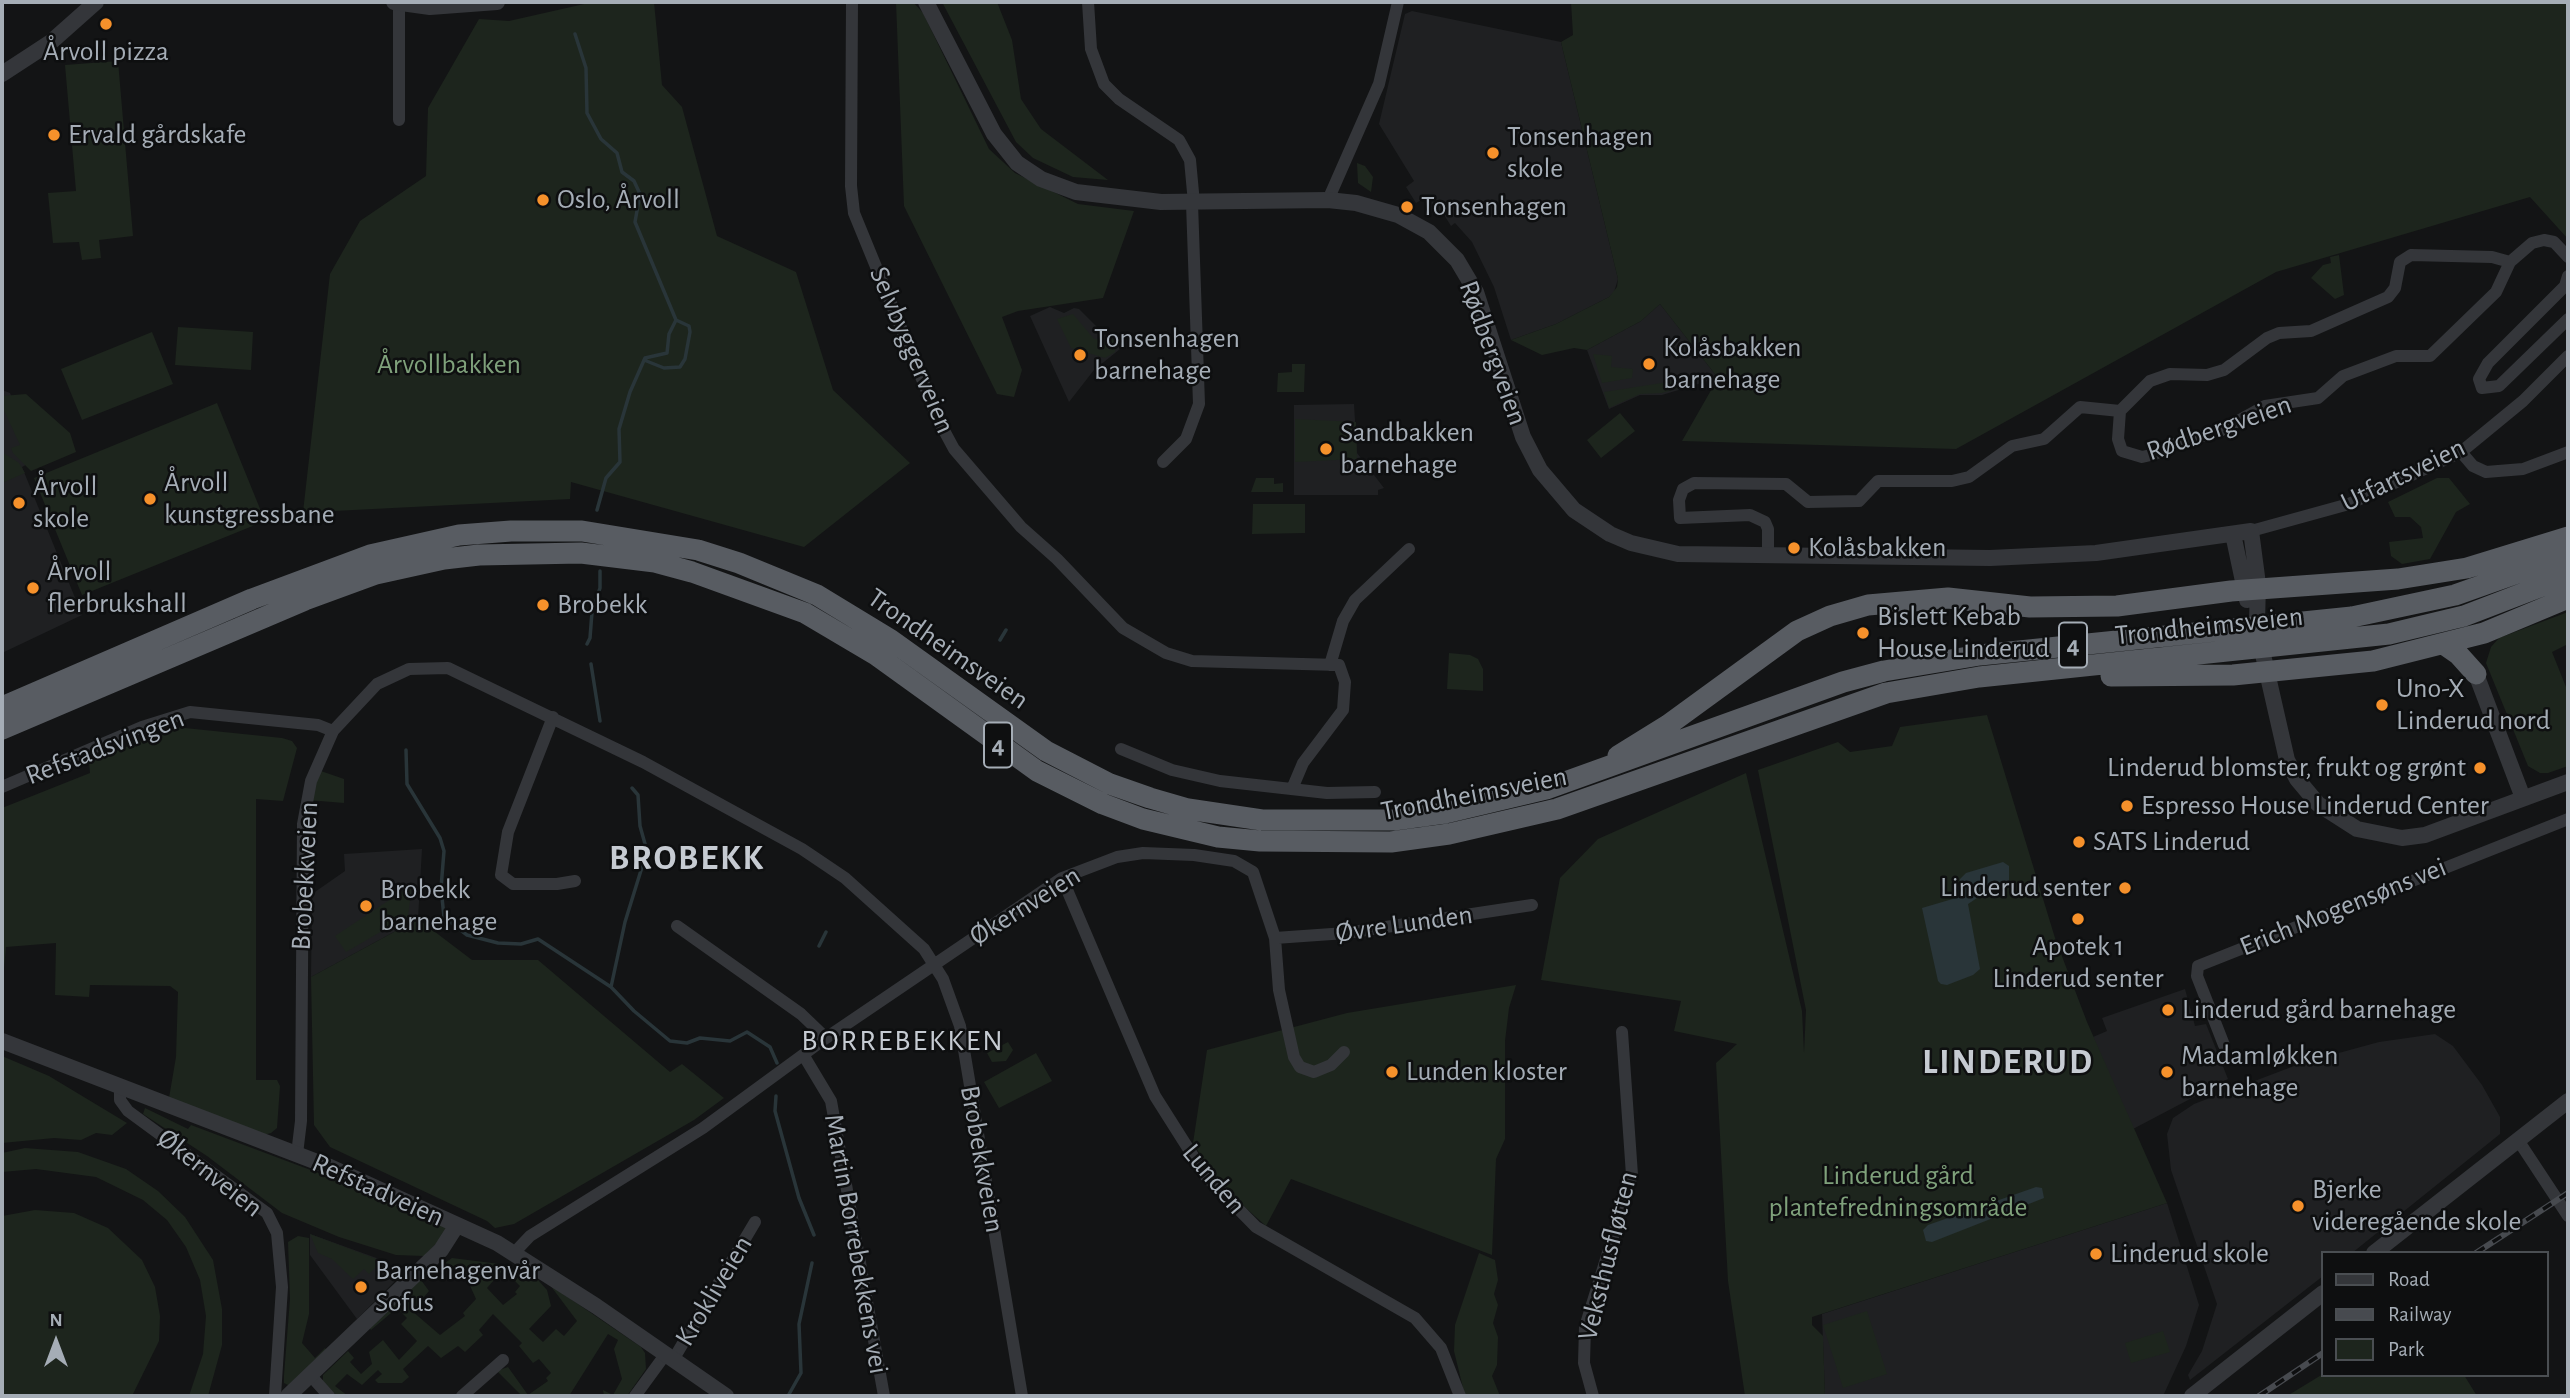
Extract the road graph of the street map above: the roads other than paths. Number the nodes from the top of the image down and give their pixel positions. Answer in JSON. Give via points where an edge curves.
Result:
{"nodes":[{"id":1,"x":96,"y":2,"type":"edge"},
{"id":2,"x":394,"y":2,"type":"edge"},
{"id":3,"x":400,"y":2,"type":"edge"},
{"id":4,"x":497,"y":2,"type":"edge"},
{"id":5,"x":852,"y":2,"type":"edge"},
{"id":6,"x":926,"y":2,"type":"edge"},
{"id":7,"x":1088,"y":2,"type":"edge"},
{"id":8,"x":1398,"y":2,"type":"edge"},
{"id":9,"x":2,"y":74,"type":"edge"},
{"id":10,"x":399,"y":120,"type":"dead end"},
{"id":11,"x":1328,"y":200,"type":"junction"},
{"id":12,"x":1193,"y":203,"type":"junction"},
{"id":13,"x":2568,"y":257,"type":"edge"},
{"id":14,"x":2510,"y":262,"type":"junction"},
{"id":15,"x":2568,"y":276,"type":"edge"},
{"id":16,"x":2568,"y":319,"type":"edge"},
{"id":17,"x":2568,"y":356,"type":"edge"},
{"id":18,"x":2120,"y":411,"type":"junction"},
{"id":19,"x":2461,"y":452,"type":"junction"},
{"id":20,"x":2568,"y":452,"type":"edge"},
{"id":21,"x":1163,"y":462,"type":"dead end"},
{"id":22,"x":2251,"y":531,"type":"junction"},
{"id":23,"x":2233,"y":534,"type":"junction"},
{"id":24,"x":2568,"y":537,"type":"edge"},
{"id":25,"x":1409,"y":549,"type":"dead end"},
{"id":26,"x":2568,"y":555,"type":"edge"},
{"id":27,"x":1768,"y":556,"type":"junction"},
{"id":28,"x":2568,"y":576,"type":"edge"},
{"id":29,"x":2252,"y":598,"type":"junction"},
{"id":30,"x":2568,"y":598,"type":"edge"},
{"id":31,"x":2484,"y":633,"type":"junction"},
{"id":32,"x":2445,"y":645,"type":"junction"},
{"id":33,"x":1330,"y":665,"type":"junction"},
{"id":34,"x":2032,"y":673,"type":"junction"},
{"id":35,"x":2476,"y":674,"type":"junction"},
{"id":36,"x":2,"y":707,"type":"edge"},
{"id":37,"x":553,"y":717,"type":"junction"},
{"id":38,"x":2,"y":729,"type":"edge"},
{"id":39,"x":333,"y":731,"type":"junction"},
{"id":40,"x":1121,"y":749,"type":"dead end"},
{"id":41,"x":1586,"y":775,"type":"junction"},
{"id":42,"x":2568,"y":782,"type":"edge"},
{"id":43,"x":2,"y":787,"type":"edge"},
{"id":44,"x":1292,"y":789,"type":"junction"},
{"id":45,"x":1375,"y":792,"type":"dead end"},
{"id":46,"x":2524,"y":798,"type":"junction"},
{"id":47,"x":2568,"y":819,"type":"edge"},
{"id":48,"x":1062,"y":878,"type":"junction"},
{"id":49,"x":575,"y":881,"type":"dead end"},
{"id":50,"x":1532,"y":905,"type":"dead end"},
{"id":51,"x":677,"y":926,"type":"dead end"},
{"id":52,"x":1275,"y":938,"type":"junction"},
{"id":53,"x":934,"y":963,"type":"junction"},
{"id":54,"x":1622,"y":1032,"type":"dead end"},
{"id":55,"x":826,"y":1038,"type":"junction"},
{"id":56,"x":2,"y":1041,"type":"edge"},
{"id":57,"x":2224,"y":1045,"type":"dead end"},
{"id":58,"x":1344,"y":1052,"type":"dead end"},
{"id":59,"x":804,"y":1056,"type":"junction"},
{"id":60,"x":120,"y":1087,"type":"junction"},
{"id":61,"x":2568,"y":1101,"type":"edge"},
{"id":62,"x":2518,"y":1140,"type":"junction"},
{"id":63,"x":297,"y":1154,"type":"junction"},
{"id":64,"x":2568,"y":1216,"type":"edge"},
{"id":65,"x":755,"y":1222,"type":"dead end"},
{"id":66,"x":457,"y":1225,"type":"junction"},
{"id":67,"x":2377,"y":1251,"type":"edge"},
{"id":68,"x":514,"y":1253,"type":"junction"},
{"id":69,"x":2322,"y":1294,"type":"edge"},
{"id":70,"x":669,"y":1357,"type":"junction"},
{"id":71,"x":503,"y":1360,"type":"dead end"},
{"id":72,"x":311,"y":1376,"type":"junction"},
{"id":73,"x":275,"y":1396,"type":"edge"},
{"id":74,"x":288,"y":1396,"type":"edge"},
{"id":75,"x":329,"y":1396,"type":"edge"},
{"id":76,"x":462,"y":1396,"type":"edge"},
{"id":77,"x":635,"y":1396,"type":"edge"},
{"id":78,"x":726,"y":1396,"type":"edge"},
{"id":79,"x":884,"y":1396,"type":"edge"},
{"id":80,"x":1022,"y":1396,"type":"edge"},
{"id":81,"x":1460,"y":1396,"type":"edge"},
{"id":82,"x":1593,"y":1396,"type":"edge"},
{"id":83,"x":2192,"y":1396,"type":"edge"}],
"edges":[{"from":1,"to":9,"type":"street","via":[[51,42]]},
{"from":2,"to":3,"type":"street"},
{"from":3,"to":4,"type":"street","via":[[430,7]]},
{"from":3,"to":10,"type":"street"},
{"from":5,"to":33,"type":"street","name":"Selvbyggerveien","via":[[851,186],[855,213],[954,449],[1021,527],[1123,628],[1166,653],[1192,661]]},
{"from":6,"to":12,"type":"street","name":"Rødbergveien","via":[[994,134],[1027,171],[1076,192]]},
{"from":7,"to":12,"type":"street","via":[[1091,49],[1104,84],[1179,140],[1190,160]]},
{"from":8,"to":11,"type":"street","via":[[1379,84]]},
{"from":11,"to":12,"type":"street","name":"Rødbergveien"},
{"from":11,"to":27,"type":"street","name":"Rødbergveien","via":[[1398,215],[1429,232],[1457,260],[1483,309],[1523,437],[1540,470],[1574,510],[1610,534],[1653,549]]},
{"from":12,"to":21,"type":"street","via":[[1199,404],[1186,439]]},
{"from":13,"to":14,"type":"street","name":"Rødbergveien","via":[[2554,242],[2544,240],[2532,243]]},
{"from":14,"to":18,"type":"street","name":"Rødbergveien","via":[[2492,257],[2411,255],[2400,262],[2395,288],[2388,297],[2311,331],[2267,338],[2224,370],[2207,375],[2170,374],[2150,381]]},
{"from":14,"to":18,"type":"street","name":"Rødbergveien","via":[[2496,292],[2430,356],[2396,356],[2343,376],[2318,398],[2265,406],[2220,431],[2142,457],[2122,451]]},
{"from":15,"to":16,"type":"street","via":[[2565,286],[2488,363],[2479,379],[2482,387],[2499,386]]},
{"from":17,"to":19,"type":"street","name":"Utfartsveien"},
{"from":18,"to":27,"type":"street","name":"Rødbergveien","via":[[2080,407],[2044,439],[2012,446],[1969,477],[1878,481],[1859,501],[1808,502],[1786,484],[1694,484],[1683,489],[1680,518],[1750,516],[1765,522]]},
{"from":19,"to":20,"type":"street","via":[[2486,472],[2523,469]]},
{"from":19,"to":22,"type":"street","name":"Utfartsveien","via":[[2349,504]]},
{"from":22,"to":23,"type":"street","name":"Rødbergveien"},
{"from":22,"to":29,"type":"street","name":"Erich Mogensøns vei"},
{"from":23,"to":27,"type":"street","name":"Rødbergveien","via":[[2057,556]]},
{"from":23,"to":29,"type":"street","name":"Erich Mogensøns vei"},
{"from":24,"to":29,"type":"highway","via":[[2468,568]]},
{"from":25,"to":33,"type":"street","via":[[1350,608]]},
{"from":26,"to":41,"type":"highway","name":"Trondheimsveien","number":"4","via":[[2455,595],[2363,615],[1979,654],[1884,671]]},
{"from":28,"to":34,"type":"highway","name":"Trondheimsveien","number":"4","via":[[2464,616],[2389,634]]},
{"from":29,"to":41,"type":"highway","via":[[2093,608],[1948,598],[1868,605],[1797,631],[1668,725]]},
{"from":29,"to":46,"type":"street","name":"Erich Mogensøns vei","via":[[2287,760],[2297,779],[2328,813],[2357,829],[2402,838],[2444,829]]},
{"from":30,"to":31,"type":"highway"},
{"from":31,"to":32,"type":"highway"},
{"from":31,"to":35,"type":"highway","via":[[2476,653]]},
{"from":32,"to":34,"type":"highway","via":[[2373,661],[2234,675]]},
{"from":32,"to":35,"type":"highway"},
{"from":33,"to":44,"type":"street","via":[[1339,665],[1344,674],[1345,703],[1298,771]]},
{"from":34,"to":38,"type":"highway","name":"Trondheimsveien","number":"4","via":[[1874,696],[1609,793],[1507,822],[1391,842],[1260,841],[1218,837],[1143,819],[1061,785],[848,636],[776,600],[655,562],[545,552],[444,559],[376,574]]},
{"from":35,"to":46,"type":"street"},
{"from":36,"to":41,"type":"highway","name":"Trondheimsveien","number":"4","via":[[252,599],[370,555],[459,534],[582,531],[698,550],[793,584],[891,640],[1020,735],[1075,768],[1188,809],[1262,820],[1394,820],[1502,801]]},
{"from":37,"to":39,"type":"street","name":"Brobekkveien","via":[[459,672],[420,666],[377,684]]},
{"from":37,"to":49,"type":"street","via":[[508,832],[501,875],[513,884]]},
{"from":37,"to":53,"type":"street","name":"Brobekkveien","via":[[825,863],[911,936]]},
{"from":39,"to":43,"type":"street","name":"Refstadsvingen","via":[[304,723],[190,712],[142,727]]},
{"from":39,"to":63,"type":"street","name":"Brobekkveien","via":[[311,781],[304,815]]},
{"from":40,"to":44,"type":"street","via":[[1185,774]]},
{"from":42,"to":46,"type":"street","name":"Erich Mogensøns vei"},
{"from":44,"to":45,"type":"street"},
{"from":47,"to":57,"type":"street","name":"Erich Mogensøns vei","via":[[2198,966],[2197,976]]},
{"from":48,"to":52,"type":"street","name":"Økernveien","via":[[1096,863],[1143,853],[1227,859],[1248,867],[1260,887]]},
{"from":48,"to":53,"type":"street","name":"Økernveien"},
{"from":48,"to":81,"type":"street","name":"Lunden","via":[[1155,1096],[1205,1175],[1256,1227],[1415,1318],[1441,1348]]},
{"from":50,"to":52,"type":"street","name":"Øvre Lunden","via":[[1346,933]]},
{"from":51,"to":55,"type":"street","via":[[801,1014]]},
{"from":52,"to":58,"type":"street","via":[[1279,990],[1296,1063],[1319,1071]]},
{"from":53,"to":55,"type":"street","name":"Økernveien"},
{"from":53,"to":80,"type":"street","name":"Brobekkveien","via":[[960,1026]]},
{"from":54,"to":82,"type":"street","name":"Veksthusfløtten","via":[[1632,1175],[1586,1327],[1584,1363]]},
{"from":55,"to":59,"type":"street","name":"Økernveien"},
{"from":56,"to":60,"type":"street","name":"Refstadveien"},
{"from":59,"to":68,"type":"street","name":"Økernveien","via":[[646,1166],[530,1236]]},
{"from":59,"to":79,"type":"street","name":"Martin Borrebekkens vei","via":[[824,1087],[834,1116]]},
{"from":60,"to":63,"type":"street","name":"Refstadveien"},
{"from":60,"to":73,"type":"street","name":"Økernveien","via":[[120,1100],[128,1111],[267,1213],[277,1233],[282,1287]]},
{"from":61,"to":62,"type":"street"},
{"from":62,"to":64,"type":"street"},
{"from":62,"to":67,"type":"street"},
{"from":63,"to":66,"type":"street","name":"Refstadveien"},
{"from":65,"to":70,"type":"street","name":"Krokliveien"},
{"from":66,"to":68,"type":"street","name":"Refstadveien"},
{"from":66,"to":72,"type":"street","via":[[441,1250]]},
{"from":68,"to":70,"type":"street","name":"Refstadveien"},
{"from":69,"to":83,"type":"street"},
{"from":70,"to":77,"type":"street","name":"Krokliveien"},
{"from":70,"to":78,"type":"street","name":"Refstadveien"},
{"from":71,"to":76,"type":"street"},
{"from":72,"to":74,"type":"street"},
{"from":72,"to":75,"type":"street"}]}
